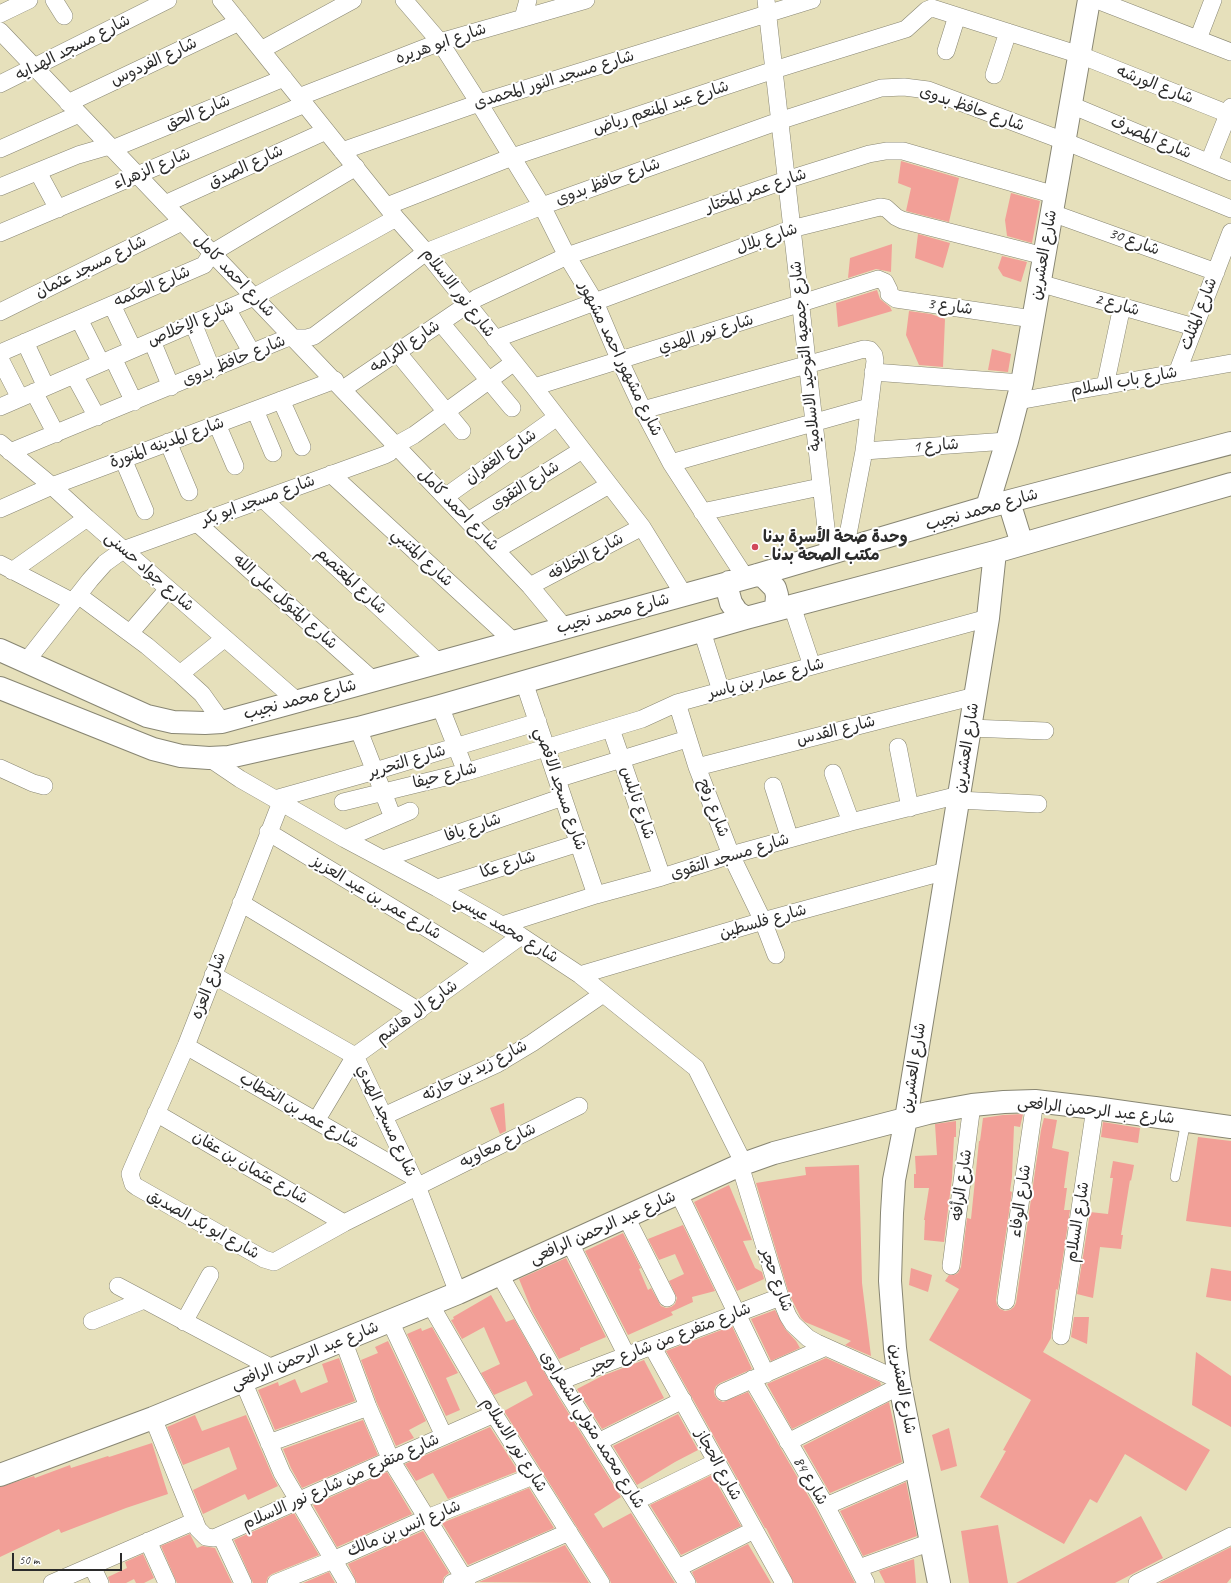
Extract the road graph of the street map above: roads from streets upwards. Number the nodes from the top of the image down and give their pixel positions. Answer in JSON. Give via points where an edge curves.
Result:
{"nodes":[{"id":1,"x":29,"y":0,"type":"edge"},
{"id":2,"x":54,"y":0,"type":"edge"},
{"id":3,"x":168,"y":0,"type":"edge"},
{"id":4,"x":222,"y":0,"type":"edge"},
{"id":5,"x":353,"y":0,"type":"edge"},
{"id":6,"x":404,"y":0,"type":"edge"},
{"id":7,"x":528,"y":0,"type":"edge"},
{"id":8,"x":586,"y":0,"type":"edge"},
{"id":9,"x":812,"y":0,"type":"edge"},
{"id":10,"x":1089,"y":0,"type":"edge"},
{"id":11,"x":1097,"y":0,"type":"edge"},
{"id":12,"x":1213,"y":0,"type":"edge"},
{"id":13,"x":767,"y":7,"type":"edge"},
{"id":14,"x":932,"y":8,"type":"joint"},
{"id":15,"x":0,"y":14,"type":"edge"},
{"id":16,"x":64,"y":16,"type":"dead end"},
{"id":17,"x":957,"y":16,"type":"junction"},
{"id":18,"x":523,"y":18,"type":"junction"},
{"id":19,"x":239,"y":22,"type":"junction"},
{"id":20,"x":0,"y":31,"type":"edge"},
{"id":21,"x":1008,"y":32,"type":"junction"},
{"id":22,"x":1198,"y":39,"type":"junction"},
{"id":23,"x":440,"y":42,"type":"junction"},
{"id":24,"x":261,"y":50,"type":"junction"},
{"id":25,"x":946,"y":51,"type":"dead end"},
{"id":26,"x":1231,"y":52,"type":"edge"},
{"id":27,"x":1080,"y":56,"type":"junction"},
{"id":28,"x":36,"y":67,"type":"junction"},
{"id":29,"x":774,"y":70,"type":"junction"},
{"id":30,"x":994,"y":75,"type":"dead end"},
{"id":31,"x":284,"y":78,"type":"junction"},
{"id":32,"x":0,"y":84,"type":"edge"},
{"id":33,"x":302,"y":100,"type":"junction"},
{"id":34,"x":479,"y":102,"type":"junction"},
{"id":35,"x":1071,"y":105,"type":"junction"},
{"id":36,"x":74,"y":108,"type":"junction"},
{"id":37,"x":1230,"y":112,"type":"edge"},
{"id":38,"x":780,"y":121,"type":"junction"},
{"id":39,"x":326,"y":130,"type":"junction"},
{"id":40,"x":1064,"y":141,"type":"junction"},
{"id":41,"x":111,"y":147,"type":"junction"},
{"id":42,"x":0,"y":149,"type":"edge"},
{"id":43,"x":342,"y":151,"type":"junction"},
{"id":44,"x":512,"y":157,"type":"junction"},
{"id":45,"x":1209,"y":162,"type":"junction"},
{"id":46,"x":356,"y":167,"type":"junction"},
{"id":47,"x":38,"y":172,"type":"junction"},
{"id":48,"x":1231,"y":172,"type":"edge"},
{"id":49,"x":137,"y":175,"type":"junction"},
{"id":50,"x":786,"y":180,"type":"junction"},
{"id":51,"x":0,"y":187,"type":"edge"},
{"id":52,"x":165,"y":204,"type":"junction"},
{"id":53,"x":1054,"y":204,"type":"junction"},
{"id":54,"x":542,"y":206,"type":"junction"},
{"id":55,"x":58,"y":209,"type":"junction"},
{"id":56,"x":1231,"y":209,"type":"edge"},
{"id":57,"x":392,"y":212,"type":"junction"},
{"id":58,"x":182,"y":222,"type":"junction"},
{"id":59,"x":792,"y":229,"type":"junction"},
{"id":60,"x":1231,"y":232,"type":"edge"},
{"id":61,"x":0,"y":233,"type":"edge"},
{"id":62,"x":426,"y":252,"type":"junction"},
{"id":63,"x":212,"y":253,"type":"junction"},
{"id":64,"x":567,"y":256,"type":"junction"},
{"id":65,"x":1044,"y":256,"type":"junction"},
{"id":66,"x":1216,"y":272,"type":"junction"},
{"id":67,"x":878,"y":279,"type":"joint"},
{"id":68,"x":1040,"y":283,"type":"junction"},
{"id":69,"x":254,"y":297,"type":"junction"},
{"id":70,"x":595,"y":302,"type":"junction"},
{"id":71,"x":112,"y":305,"type":"junction"},
{"id":72,"x":468,"y":305,"type":"junction"},
{"id":73,"x":800,"y":305,"type":"junction"},
{"id":74,"x":1122,"y":306,"type":"junction"},
{"id":75,"x":227,"y":309,"type":"junction"},
{"id":76,"x":0,"y":312,"type":"edge"},
{"id":77,"x":79,"y":319,"type":"junction"},
{"id":78,"x":1033,"y":319,"type":"junction"},
{"id":79,"x":441,"y":323,"type":"junction"},
{"id":80,"x":193,"y":324,"type":"junction"},
{"id":81,"x":1194,"y":327,"type":"junction"},
{"id":82,"x":293,"y":338,"type":"junction"},
{"id":83,"x":495,"y":339,"type":"junction"},
{"id":84,"x":152,"y":341,"type":"junction"},
{"id":85,"x":25,"y":342,"type":"junction"},
{"id":86,"x":133,"y":349,"type":"junction"},
{"id":87,"x":397,"y":352,"type":"junction"},
{"id":88,"x":0,"y":353,"type":"edge"},
{"id":89,"x":252,"y":353,"type":"junction"},
{"id":90,"x":0,"y":359,"type":"edge"},
{"id":91,"x":107,"y":361,"type":"junction"},
{"id":92,"x":620,"y":361,"type":"junction"},
{"id":93,"x":513,"y":363,"type":"junction"},
{"id":94,"x":1231,"y":363,"type":"edge"},
{"id":95,"x":807,"y":364,"type":"junction"},
{"id":96,"x":212,"y":370,"type":"junction"},
{"id":97,"x":874,"y":372,"type":"junction"},
{"id":98,"x":1176,"y":373,"type":"junction"},
{"id":99,"x":74,"y":375,"type":"junction"},
{"id":100,"x":489,"y":380,"type":"junction"},
{"id":101,"x":339,"y":385,"type":"junction"},
{"id":102,"x":171,"y":386,"type":"junction"},
{"id":103,"x":1105,"y":386,"type":"junction"},
{"id":104,"x":534,"y":387,"type":"junction"},
{"id":105,"x":1020,"y":392,"type":"junction"},
{"id":106,"x":33,"y":393,"type":"junction"},
{"id":107,"x":280,"y":400,"type":"junction"},
{"id":108,"x":134,"y":402,"type":"junction"},
{"id":109,"x":0,"y":407,"type":"edge"},
{"id":110,"x":869,"y":407,"type":"junction"},
{"id":111,"x":512,"y":408,"type":"dead end"},
{"id":112,"x":255,"y":410,"type":"junction"},
{"id":113,"x":643,"y":410,"type":"junction"},
{"id":114,"x":447,"y":412,"type":"junction"},
{"id":115,"x":97,"y":417,"type":"junction"},
{"id":116,"x":557,"y":418,"type":"junction"},
{"id":117,"x":813,"y":423,"type":"junction"},
{"id":118,"x":217,"y":424,"type":"junction"},
{"id":119,"x":462,"y":431,"type":"dead end"},
{"id":120,"x":56,"y":434,"type":"junction"},
{"id":121,"x":1008,"y":441,"type":"junction"},
{"id":122,"x":168,"y":442,"type":"junction"},
{"id":123,"x":1231,"y":443,"type":"edge"},
{"id":124,"x":396,"y":445,"type":"junction"},
{"id":125,"x":302,"y":447,"type":"dead end"},
{"id":126,"x":5,"y":448,"type":"edge"},
{"id":127,"x":582,"y":450,"type":"junction"},
{"id":128,"x":864,"y":451,"type":"junction"},
{"id":129,"x":274,"y":453,"type":"dead end"},
{"id":130,"x":123,"y":459,"type":"junction"},
{"id":131,"x":671,"y":463,"type":"junction"},
{"id":132,"x":236,"y":466,"type":"dead end"},
{"id":133,"x":331,"y":474,"type":"junction"},
{"id":134,"x":609,"y":485,"type":"junction"},
{"id":135,"x":52,"y":486,"type":"junction"},
{"id":136,"x":820,"y":487,"type":"junction"},
{"id":137,"x":1230,"y":488,"type":"edge"},
{"id":138,"x":189,"y":492,"type":"dead end"},
{"id":139,"x":445,"y":497,"type":"junction"},
{"id":140,"x":263,"y":499,"type":"junction"},
{"id":141,"x":1009,"y":502,"type":"junction"},
{"id":142,"x":987,"y":507,"type":"junction"},
{"id":143,"x":0,"y":509,"type":"edge"},
{"id":144,"x":145,"y":511,"type":"dead end"},
{"id":145,"x":702,"y":512,"type":"junction"},
{"id":146,"x":87,"y":518,"type":"junction"},
{"id":147,"x":468,"y":521,"type":"junction"},
{"id":148,"x":197,"y":523,"type":"junction"},
{"id":149,"x":642,"y":527,"type":"junction"},
{"id":150,"x":1022,"y":544,"type":"junction"},
{"id":151,"x":123,"y":550,"type":"junction"},
{"id":152,"x":496,"y":550,"type":"junction"},
{"id":153,"x":837,"y":552,"type":"junction"},
{"id":154,"x":995,"y":552,"type":"junction"},
{"id":155,"x":6,"y":568,"type":"edge"},
{"id":156,"x":744,"y":578,"type":"junction"},
{"id":157,"x":530,"y":586,"type":"junction"},
{"id":158,"x":168,"y":589,"type":"junction"},
{"id":159,"x":684,"y":594,"type":"junction"},
{"id":160,"x":75,"y":599,"type":"junction"},
{"id":161,"x":784,"y":608,"type":"junction"},
{"id":162,"x":746,"y":618,"type":"junction"},
{"id":163,"x":988,"y":618,"type":"junction"},
{"id":164,"x":564,"y":627,"type":"junction"},
{"id":165,"x":702,"y":631,"type":"junction"},
{"id":166,"x":130,"y":633,"type":"junction"},
{"id":167,"x":225,"y":638,"type":"junction"},
{"id":168,"x":513,"y":641,"type":"junction"},
{"id":169,"x":0,"y":650,"type":"edge"},
{"id":170,"x":438,"y":662,"type":"junction"},
{"id":171,"x":812,"y":666,"type":"junction"},
{"id":172,"x":34,"y":667,"type":"junction"},
{"id":173,"x":180,"y":674,"type":"junction"},
{"id":174,"x":373,"y":680,"type":"junction"},
{"id":175,"x":524,"y":682,"type":"junction"},
{"id":176,"x":0,"y":688,"type":"edge"},
{"id":177,"x":721,"y":691,"type":"junction"},
{"id":178,"x":975,"y":696,"type":"junction"},
{"id":179,"x":28,"y":700,"type":"junction"},
{"id":180,"x":297,"y":701,"type":"junction"},
{"id":181,"x":677,"y":703,"type":"junction"},
{"id":182,"x":440,"y":706,"type":"junction"},
{"id":183,"x":222,"y":722,"type":"junction"},
{"id":184,"x":538,"y":722,"type":"junction"},
{"id":185,"x":358,"y":728,"type":"junction"},
{"id":186,"x":970,"y":728,"type":"junction"},
{"id":187,"x":611,"y":729,"type":"junction"},
{"id":188,"x":1045,"y":731,"type":"dead end"},
{"id":189,"x":687,"y":739,"type":"junction"},
{"id":190,"x":456,"y":747,"type":"junction"},
{"id":191,"x":898,"y":747,"type":"dead end"},
{"id":192,"x":546,"y":748,"type":"junction"},
{"id":193,"x":209,"y":758,"type":"junction"},
{"id":194,"x":622,"y":759,"type":"junction"},
{"id":195,"x":696,"y":767,"type":"junction"},
{"id":196,"x":0,"y":768,"type":"edge"},
{"id":197,"x":375,"y":771,"type":"junction"},
{"id":198,"x":466,"y":772,"type":"junction"},
{"id":199,"x":833,"y":772,"type":"dead end"},
{"id":200,"x":557,"y":778,"type":"junction"},
{"id":201,"x":44,"y":786,"type":"dead end"},
{"id":202,"x":773,"y":786,"type":"dead end"},
{"id":203,"x":383,"y":792,"type":"junction"},
{"id":204,"x":563,"y":797,"type":"junction"},
{"id":205,"x":959,"y":797,"type":"junction"},
{"id":206,"x":278,"y":800,"type":"junction"},
{"id":207,"x":343,"y":802,"type":"dead end"},
{"id":208,"x":1038,"y":804,"type":"dead end"},
{"id":209,"x":910,"y":808,"type":"junction"},
{"id":210,"x":410,"y":811,"type":"dead end"},
{"id":211,"x":393,"y":818,"type":"junction"},
{"id":212,"x":851,"y":822,"type":"junction"},
{"id":213,"x":268,"y":832,"type":"junction"},
{"id":214,"x":344,"y":839,"type":"junction"},
{"id":215,"x":790,"y":839,"type":"junction"},
{"id":216,"x":579,"y":843,"type":"junction"},
{"id":217,"x":731,"y":855,"type":"junction"},
{"id":218,"x":383,"y":859,"type":"junction"},
{"id":219,"x":946,"y":871,"type":"junction"},
{"id":220,"x":662,"y":878,"type":"junction"},
{"id":221,"x":437,"y":888,"type":"junction"},
{"id":222,"x":596,"y":896,"type":"junction"},
{"id":223,"x":241,"y":903,"type":"junction"},
{"id":224,"x":763,"y":922,"type":"junction"},
{"id":225,"x":502,"y":925,"type":"junction"},
{"id":226,"x":521,"y":936,"type":"junction"},
{"id":227,"x":776,"y":955,"type":"dead end"},
{"id":228,"x":484,"y":963,"type":"junction"},
{"id":229,"x":213,"y":975,"type":"junction"},
{"id":230,"x":580,"y":975,"type":"junction"},
{"id":231,"x":603,"y":994,"type":"junction"},
{"id":232,"x":419,"y":1011,"type":"junction"},
{"id":233,"x":186,"y":1046,"type":"junction"},
{"id":234,"x":355,"y":1056,"type":"junction"},
{"id":235,"x":1035,"y":1101,"type":"junction"},
{"id":236,"x":972,"y":1105,"type":"junction"},
{"id":237,"x":579,"y":1106,"type":"dead end"},
{"id":238,"x":1095,"y":1108,"type":"junction"},
{"id":239,"x":156,"y":1113,"type":"junction"},
{"id":240,"x":384,"y":1116,"type":"junction"},
{"id":241,"x":906,"y":1119,"type":"junction"},
{"id":242,"x":316,"y":1121,"type":"junction"},
{"id":243,"x":1231,"y":1127,"type":"edge"},
{"id":244,"x":742,"y":1165,"type":"junction"},
{"id":245,"x":132,"y":1169,"type":"joint"},
{"id":246,"x":414,"y":1181,"type":"junction"},
{"id":247,"x":679,"y":1194,"type":"junction"},
{"id":248,"x":626,"y":1218,"type":"junction"},
{"id":249,"x":344,"y":1223,"type":"junction"},
{"id":250,"x":570,"y":1243,"type":"junction"},
{"id":251,"x":951,"y":1266,"type":"dead end"},
{"id":252,"x":210,"y":1275,"type":"dead end"},
{"id":253,"x":500,"y":1275,"type":"junction"},
{"id":254,"x":118,"y":1286,"type":"dead end"},
{"id":255,"x":458,"y":1293,"type":"junction"},
{"id":256,"x":780,"y":1297,"type":"junction"},
{"id":257,"x":667,"y":1298,"type":"dead end"},
{"id":258,"x":144,"y":1300,"type":"junction"},
{"id":259,"x":1006,"y":1301,"type":"dead end"},
{"id":260,"x":430,"y":1304,"type":"junction"},
{"id":261,"x":737,"y":1314,"type":"junction"},
{"id":262,"x":92,"y":1321,"type":"dead end"},
{"id":263,"x":390,"y":1321,"type":"junction"},
{"id":264,"x":184,"y":1322,"type":"junction"},
{"id":265,"x":1061,"y":1336,"type":"dead end"},
{"id":266,"x":343,"y":1340,"type":"junction"},
{"id":267,"x":652,"y":1346,"type":"junction"},
{"id":268,"x":826,"y":1347,"type":"junction"},
{"id":269,"x":627,"y":1356,"type":"junction"},
{"id":270,"x":274,"y":1369,"type":"junction"},
{"id":271,"x":759,"y":1376,"type":"junction"},
{"id":272,"x":243,"y":1381,"type":"junction"},
{"id":273,"x":560,"y":1381,"type":"junction"},
{"id":274,"x":900,"y":1383,"type":"junction"},
{"id":275,"x":724,"y":1392,"type":"dead end"},
{"id":276,"x":683,"y":1400,"type":"junction"},
{"id":277,"x":368,"y":1407,"type":"junction"},
{"id":278,"x":494,"y":1414,"type":"junction"},
{"id":279,"x":153,"y":1418,"type":"junction"},
{"id":280,"x":444,"y":1436,"type":"junction"},
{"id":281,"x":598,"y":1442,"type":"junction"},
{"id":282,"x":788,"y":1442,"type":"junction"},
{"id":283,"x":269,"y":1443,"type":"junction"},
{"id":284,"x":391,"y":1460,"type":"junction"},
{"id":285,"x":716,"y":1462,"type":"junction"},
{"id":286,"x":916,"y":1467,"type":"junction"},
{"id":287,"x":0,"y":1475,"type":"edge"},
{"id":288,"x":533,"y":1476,"type":"junction"},
{"id":289,"x":636,"y":1501,"type":"junction"},
{"id":290,"x":298,"y":1502,"type":"junction"},
{"id":291,"x":826,"y":1506,"type":"junction"},
{"id":292,"x":427,"y":1518,"type":"junction"},
{"id":293,"x":195,"y":1521,"type":"junction"},
{"id":294,"x":754,"y":1530,"type":"junction"},
{"id":295,"x":569,"y":1532,"type":"junction"},
{"id":296,"x":221,"y":1536,"type":"junction"},
{"id":297,"x":1230,"y":1537,"type":"edge"},
{"id":298,"x":148,"y":1541,"type":"junction"},
{"id":299,"x":931,"y":1542,"type":"junction"},
{"id":300,"x":333,"y":1560,"type":"junction"},
{"id":301,"x":92,"y":1566,"type":"junction"},
{"id":302,"x":678,"y":1568,"type":"junction"},
{"id":303,"x":862,"y":1576,"type":"edge"},
{"id":304,"x":461,"y":1582,"type":"edge"},
{"id":305,"x":52,"y":1583,"type":"edge"},
{"id":306,"x":100,"y":1583,"type":"edge"},
{"id":307,"x":167,"y":1583,"type":"edge"},
{"id":308,"x":244,"y":1583,"type":"edge"},
{"id":309,"x":276,"y":1583,"type":"edge"},
{"id":310,"x":347,"y":1583,"type":"edge"},
{"id":311,"x":601,"y":1583,"type":"edge"},
{"id":312,"x":687,"y":1583,"type":"edge"},
{"id":313,"x":784,"y":1583,"type":"edge"},
{"id":314,"x":940,"y":1583,"type":"edge"},
{"id":315,"x":1138,"y":1583,"type":"edge"}],
"edges":[{"from":1,"to":15,"type":"street"},
{"from":2,"to":16,"type":"street"},
{"from":3,"to":28,"type":"street","name":"شارع مسجد الهدايه"},
{"from":4,"to":19,"type":"street","name":"شارع نور الاسلام"},
{"from":5,"to":24,"type":"street"},
{"from":6,"to":23,"type":"street","name":"شارع مشهور احمد مشهور"},
{"from":7,"to":18,"type":"street"},
{"from":8,"to":18,"type":"street","name":"شارع ابو هريره"},
{"from":9,"to":13,"type":"street","name":"شارع مسجد النور المحمدى"},
{"from":10,"to":27,"type":"street","name":"شارع العشرين"},
{"from":11,"to":22,"type":"street"},
{"from":12,"to":22,"type":"street"},
{"from":13,"to":29,"type":"street","name":"شارع جمعيه التوحيد الاسلامية"},
{"from":13,"to":34,"type":"street","name":"شارع مسجد النور المحمدى"},
{"from":14,"to":17,"type":"street","name":"شارع الورشه"},
{"from":14,"to":29,"type":"street","name":"شارع عبد المنعم رياض","via":[[906,29]]},
{"from":17,"to":21,"type":"street","name":"شارع الورشه"},
{"from":17,"to":25,"type":"street"},
{"from":18,"to":23,"type":"street","name":"شارع ابو هريره"},
{"from":19,"to":24,"type":"street","name":"شارع نور الاسلام"},
{"from":19,"to":36,"type":"street","name":"شارع الفردوس"},
{"from":20,"to":28,"type":"street","name":"شارع احمد كامل"},
{"from":21,"to":27,"type":"street","name":"شارع الورشه"},
{"from":21,"to":30,"type":"street"},
{"from":22,"to":26,"type":"street"},
{"from":23,"to":33,"type":"street","name":"شارع ابو هريره"},
{"from":23,"to":34,"type":"street","name":"شارع مشهور احمد مشهور"},
{"from":24,"to":31,"type":"street","name":"شارع نور الاسلام"},
{"from":27,"to":35,"type":"street","name":"شارع العشرين"},
{"from":27,"to":37,"type":"street","name":"شارع الورشه"},
{"from":28,"to":32,"type":"street","name":"شارع مسجد الهدايه"},
{"from":28,"to":36,"type":"street","name":"شارع احمد كامل"},
{"from":29,"to":38,"type":"street","name":"شارع جمعيه التوحيد الاسلامية"},
{"from":29,"to":44,"type":"street","name":"شارع عبد المنعم رياض"},
{"from":31,"to":33,"type":"street","name":"شارع نور الاسلام"},
{"from":31,"to":41,"type":"street","name":"شارع الحق"},
{"from":33,"to":39,"type":"street","name":"شارع نور الاسلام"},
{"from":33,"to":49,"type":"street","name":"شارع الزهراء"},
{"from":34,"to":43,"type":"street","name":"شارع مسجد النور المحمدى"},
{"from":34,"to":44,"type":"street","name":"شارع مشهور احمد مشهور"},
{"from":35,"to":40,"type":"street","name":"شارع العشرين"},
{"from":35,"to":45,"type":"street","name":"شارع المصرف"},
{"from":36,"to":41,"type":"street","name":"شارع احمد كامل"},
{"from":36,"to":42,"type":"street","name":"شارع الفردوس"},
{"from":37,"to":45,"type":"street"},
{"from":38,"to":40,"type":"street","name":"شارع حافظ بدوى","via":[[881,88],[904,87],[928,90]]},
{"from":38,"to":50,"type":"street","name":"شارع جمعيه التوحيد الاسلامية"},
{"from":38,"to":54,"type":"street","name":"شارع حافظ بدوى"},
{"from":39,"to":43,"type":"street","name":"شارع نور الاسلام"},
{"from":39,"to":52,"type":"street","name":"شارع الصدق"},
{"from":40,"to":53,"type":"street","name":"شارع العشرين"},
{"from":40,"to":56,"type":"street","name":"شارع حافظ بدوى"},
{"from":41,"to":47,"type":"street","name":"شارع الحق","via":[[78,155]]},
{"from":41,"to":49,"type":"street","name":"شارع احمد كامل"},
{"from":43,"to":46,"type":"street","name":"شارع نور الاسلام"},
{"from":44,"to":54,"type":"street","name":"شارع مشهور احمد مشهور"},
{"from":44,"to":57,"type":"street","name":"شارع عبد المنعم رياض"},
{"from":45,"to":48,"type":"street","name":"شارع المصرف"},
{"from":46,"to":57,"type":"street","name":"شارع نور الاسلام"},
{"from":46,"to":63,"type":"street","name":"شارع الحكمه"},
{"from":47,"to":51,"type":"street","name":"شارع الحق"},
{"from":47,"to":55,"type":"street"},
{"from":49,"to":52,"type":"street","name":"شارع احمد كامل"},
{"from":49,"to":55,"type":"street","name":"شارع الزهراء"},
{"from":50,"to":53,"type":"street","name":"شارع عمر المختار","via":[[869,154],[903,151]]},
{"from":50,"to":59,"type":"street","name":"شارع جمعيه التوحيد الاسلامية"},
{"from":50,"to":64,"type":"street","name":"شارع عمر المختار"},
{"from":52,"to":58,"type":"street","name":"شارع احمد كامل"},
{"from":53,"to":65,"type":"street","name":"شارع العشرين"},
{"from":53,"to":66,"type":"street","name":"شارع 30"},
{"from":54,"to":62,"type":"street","name":"شارع حافظ بدوى"},
{"from":54,"to":64,"type":"street","name":"شارع مشهور احمد مشهور"},
{"from":55,"to":61,"type":"street","name":"شارع الزهراء"},
{"from":57,"to":62,"type":"street","name":"شارع نور الاسلام"},
{"from":57,"to":69,"type":"street","name":"شارع الإخلاص"},
{"from":58,"to":63,"type":"street","name":"شارع احمد كامل"},
{"from":58,"to":76,"type":"street","name":"شارع مسجد عثمان"},
{"from":59,"to":65,"type":"street","name":"شارع بلال","via":[[883,207],[902,220]]},
{"from":59,"to":70,"type":"street","name":"شارع بلال"},
{"from":59,"to":73,"type":"street","name":"شارع جمعيه التوحيد الاسلامية"},
{"from":60,"to":66,"type":"street","name":"شارع المثلث"},
{"from":62,"to":72,"type":"street","name":"شارع نور الاسلام"},
{"from":62,"to":82,"type":"street","name":"شارع حافظ بدوى","via":[[314,336]]},
{"from":63,"to":69,"type":"street","name":"شارع احمد كامل"},
{"from":63,"to":71,"type":"street","name":"شارع الحكمه","via":[[204,265]]},
{"from":64,"to":70,"type":"street","name":"شارع مشهور احمد مشهور"},
{"from":64,"to":72,"type":"street","name":"شارع عمر المختار","via":[[477,298]]},
{"from":65,"to":68,"type":"street","name":"شارع العشرين"},
{"from":66,"to":81,"type":"street","name":"شارع المثلث"},
{"from":67,"to":73,"type":"street","name":"شارع نور الهدي"},
{"from":67,"to":78,"type":"street","name":"شارع 3","via":[[885,282],[889,294],[896,299]]},
{"from":68,"to":74,"type":"street","name":"شارع 2"},
{"from":68,"to":78,"type":"street","name":"شارع العشرين"},
{"from":69,"to":75,"type":"street","name":"شارع الإخلاص"},
{"from":69,"to":82,"type":"street","name":"شارع احمد كامل"},
{"from":70,"to":83,"type":"street","name":"شارع بلال"},
{"from":70,"to":92,"type":"street","name":"شارع مشهور احمد مشهور"},
{"from":71,"to":77,"type":"street","name":"شارع الحكمه"},
{"from":71,"to":86,"type":"street"},
{"from":72,"to":79,"type":"street","name":"شارع الكرامه"},
{"from":72,"to":83,"type":"street","name":"شارع نور الاسلام"},
{"from":73,"to":92,"type":"street","name":"شارع نور الهدي"},
{"from":73,"to":95,"type":"street","name":"شارع جمعيه التوحيد الاسلامية"},
{"from":74,"to":81,"type":"street","name":"شارع 2"},
{"from":74,"to":103,"type":"street"},
{"from":75,"to":80,"type":"street","name":"شارع الإخلاص"},
{"from":75,"to":89,"type":"street"},
{"from":77,"to":85,"type":"street","name":"شارع الحكمه"},
{"from":77,"to":91,"type":"street"},
{"from":78,"to":105,"type":"street","name":"شارع العشرين"},
{"from":79,"to":87,"type":"street","name":"شارع الكرامه"},
{"from":79,"to":100,"type":"street"},
{"from":80,"to":84,"type":"street","name":"شارع الإخلاص"},
{"from":80,"to":96,"type":"street"},
{"from":81,"to":98,"type":"street","name":"شارع المثلث"},
{"from":82,"to":89,"type":"street","name":"شارع حافظ بدوى"},
{"from":82,"to":101,"type":"street","name":"شارع احمد كامل"},
{"from":83,"to":93,"type":"street","name":"شارع نور الاسلام"},
{"from":84,"to":86,"type":"street","name":"شارع الإخلاص"},
{"from":84,"to":102,"type":"street"},
{"from":85,"to":88,"type":"street","name":"شارع الحكمه"},
{"from":85,"to":106,"type":"street"},
{"from":86,"to":91,"type":"street","name":"شارع الإخلاص"},
{"from":87,"to":101,"type":"street","name":"شارع الكرامه"},
{"from":87,"to":114,"type":"street"},
{"from":89,"to":96,"type":"street","name":"شارع حافظ بدوى"},
{"from":90,"to":106,"type":"street"},
{"from":91,"to":99,"type":"street","name":"شارع الإخلاص"},
{"from":91,"to":108,"type":"street"},
{"from":92,"to":104,"type":"street","name":"شارع نور الهدي"},
{"from":92,"to":113,"type":"street","name":"شارع مشهور احمد مشهور"},
{"from":93,"to":100,"type":"street","name":"شارع مسجد ابو بكر"},
{"from":93,"to":104,"type":"street","name":"شارع نور الاسلام"},
{"from":94,"to":98,"type":"street","name":"شارع باب السلام"},
{"from":95,"to":97,"type":"street","via":[[867,349],[874,355]]},
{"from":95,"to":113,"type":"street"},
{"from":95,"to":117,"type":"street","name":"شارع جمعيه التوحيد الاسلامية"},
{"from":96,"to":102,"type":"street","name":"شارع حافظ بدوى"},
{"from":97,"to":105,"type":"street"},
{"from":97,"to":110,"type":"street"},
{"from":98,"to":103,"type":"street","name":"شارع باب السلام"},
{"from":99,"to":106,"type":"street","name":"شارع الإخلاص"},
{"from":99,"to":115,"type":"street"},
{"from":100,"to":111,"type":"street"},
{"from":100,"to":114,"type":"street","name":"شارع مسجد ابو بكر"},
{"from":101,"to":107,"type":"street","name":"شارع المدينه المنورة"},
{"from":101,"to":124,"type":"street","name":"شارع احمد كامل"},
{"from":102,"to":108,"type":"street","name":"شارع حافظ بدوى"},
{"from":103,"to":105,"type":"street","name":"شارع باب السلام"},
{"from":104,"to":116,"type":"street","name":"شارع نور الاسلام"},
{"from":105,"to":121,"type":"street","name":"شارع العشرين"},
{"from":106,"to":109,"type":"street","name":"شارع الإخلاص"},
{"from":106,"to":120,"type":"street"},
{"from":107,"to":112,"type":"street","name":"شارع المدينه المنورة"},
{"from":107,"to":125,"type":"street"},
{"from":108,"to":115,"type":"street","name":"شارع حافظ بدوى"},
{"from":110,"to":117,"type":"street"},
{"from":110,"to":128,"type":"street"},
{"from":112,"to":118,"type":"street","name":"شارع المدينه المنورة"},
{"from":112,"to":129,"type":"street"},
{"from":113,"to":131,"type":"street","name":"شارع مشهور احمد مشهور"},
{"from":114,"to":119,"type":"street"},
{"from":114,"to":124,"type":"street","name":"شارع مسجد ابو بكر"},
{"from":115,"to":120,"type":"street","name":"شارع حافظ بدوى"},
{"from":116,"to":127,"type":"street","name":"شارع نور الاسلام"},
{"from":116,"to":139,"type":"street","name":"شارع الغفران"},
{"from":117,"to":131,"type":"street"},
{"from":117,"to":136,"type":"street","name":"شارع جمعيه التوحيد الاسلامية"},
{"from":118,"to":122,"type":"street","name":"شارع المدينه المنورة"},
{"from":118,"to":132,"type":"street"},
{"from":120,"to":126,"type":"street","name":"شارع حافظ بدوى"},
{"from":121,"to":128,"type":"street","name":"شارع 1"},
{"from":121,"to":142,"type":"street","name":"شارع العشرين"},
{"from":122,"to":130,"type":"street","name":"شارع المدينه المنورة"},
{"from":122,"to":138,"type":"street"},
{"from":123,"to":141,"type":"street","name":"شارع محمد نجيب"},
{"from":124,"to":133,"type":"street","name":"شارع مسجد ابو بكر","via":[[385,455]]},
{"from":124,"to":139,"type":"street","name":"شارع احمد كامل"},
{"from":126,"to":135,"type":"street","name":"شارع جواد حسنى"},
{"from":127,"to":134,"type":"street","name":"شارع نور الاسلام"},
{"from":127,"to":147,"type":"street","name":"شارع التقوى"},
{"from":128,"to":153,"type":"street"},
{"from":130,"to":135,"type":"street","name":"شارع المدينه المنورة"},
{"from":130,"to":144,"type":"street"},
{"from":131,"to":145,"type":"street","name":"شارع مشهور احمد مشهور"},
{"from":133,"to":140,"type":"street","name":"شارع مسجد ابو بكر"},
{"from":133,"to":168,"type":"street","name":"شارع المتنبي"},
{"from":134,"to":149,"type":"street","name":"شارع نور الاسلام"},
{"from":134,"to":152,"type":"street"},
{"from":135,"to":143,"type":"street","name":"شارع المدينه المنورة"},
{"from":135,"to":146,"type":"street","name":"شارع جواد حسنى"},
{"from":136,"to":145,"type":"street"},
{"from":136,"to":153,"type":"street","name":"شارع جمعيه التوحيد الاسلامية"},
{"from":137,"to":150,"type":"street"},
{"from":139,"to":147,"type":"street","name":"شارع احمد كامل"},
{"from":140,"to":148,"type":"street","name":"شارع مسجد ابو بكر"},
{"from":140,"to":170,"type":"street","name":"شارع المعتصم"},
{"from":141,"to":142,"type":"street","name":"شارع محمد نجيب"},
{"from":141,"to":150,"type":"street"},
{"from":142,"to":153,"type":"street","name":"شارع محمد نجيب"},
{"from":145,"to":156,"type":"street","name":"شارع مشهور احمد مشهور"},
{"from":146,"to":151,"type":"street","name":"شارع جواد حسنى"},
{"from":146,"to":155,"type":"street"},
{"from":147,"to":152,"type":"street","name":"شارع احمد كامل"},
{"from":148,"to":151,"type":"street","name":"شارع مسجد ابو بكر"},
{"from":148,"to":174,"type":"street","name":"شارع المتوكل على الله"},
{"from":149,"to":157,"type":"street","name":"شارع الخلافه"},
{"from":149,"to":159,"type":"street","name":"شارع نور الاسلام"},
{"from":150,"to":154,"type":"street"},
{"from":151,"to":158,"type":"street","name":"شارع جواد حسنى"},
{"from":151,"to":160,"type":"street","name":"شارع مسجد ابو بكر","via":[[105,564]]},
{"from":152,"to":157,"type":"street","name":"شارع احمد كامل"},
{"from":153,"to":156,"type":"street","name":"شارع محمد نجيب"},
{"from":154,"to":161,"type":"street"},
{"from":154,"to":163,"type":"street","name":"شارع العشرين"},
{"from":155,"to":160,"type":"street"},
{"from":156,"to":159,"type":"street","name":"شارع محمد نجيب"},
{"from":156,"to":161,"type":"street","via":[[764,577],[775,588],[778,602]]},
{"from":156,"to":162,"type":"street","via":[[728,592],[737,612]]},
{"from":157,"to":164,"type":"street","name":"شارع احمد كامل"},
{"from":158,"to":166,"type":"street"},
{"from":158,"to":167,"type":"street","name":"شارع جواد حسنى"},
{"from":159,"to":164,"type":"street","name":"شارع محمد نجيب"},
{"from":160,"to":166,"type":"street"},
{"from":160,"to":172,"type":"street","name":"شارع مسجد ابو بكر"},
{"from":161,"to":162,"type":"street"},
{"from":161,"to":171,"type":"street"},
{"from":162,"to":165,"type":"street"},
{"from":163,"to":171,"type":"street","name":"شارع عمار بن ياسر"},
{"from":163,"to":178,"type":"street","name":"شارع العشرين"},
{"from":164,"to":168,"type":"street","name":"شارع محمد نجيب"},
{"from":165,"to":175,"type":"street"},
{"from":165,"to":177,"type":"street"},
{"from":166,"to":173,"type":"street"},
{"from":167,"to":173,"type":"street"},
{"from":167,"to":180,"type":"street","name":"شارع جواد حسنى"},
{"from":168,"to":170,"type":"street","name":"شارع محمد نجيب"},
{"from":169,"to":172,"type":"street","name":"شارع محمد نجيب"},
{"from":170,"to":174,"type":"street","name":"شارع محمد نجيب"},
{"from":171,"to":177,"type":"street","name":"شارع عمار بن ياسر"},
{"from":172,"to":179,"type":"street"},
{"from":172,"to":183,"type":"street","name":"شارع محمد نجيب","via":[[147,716],[173,722]]},
{"from":173,"to":183,"type":"street","via":[[202,694]]},
{"from":174,"to":180,"type":"street","name":"شارع محمد نجيب"},
{"from":175,"to":182,"type":"street"},
{"from":175,"to":184,"type":"street","name":"شارع مسجد الاقصي"},
{"from":176,"to":179,"type":"street"},
{"from":177,"to":181,"type":"street","name":"شارع عمار بن ياسر"},
{"from":178,"to":186,"type":"street","name":"شارع العشرين"},
{"from":178,"to":195,"type":"street","name":"شارع القدس"},
{"from":179,"to":193,"type":"street","via":[[153,749],[181,756]]},
{"from":180,"to":183,"type":"street","name":"شارع محمد نجيب"},
{"from":181,"to":187,"type":"street","name":"شارع عمار بن ياسر","via":[[642,720]]},
{"from":181,"to":189,"type":"street","name":"شارع رفح"},
{"from":182,"to":185,"type":"street"},
{"from":182,"to":190,"type":"street"},
{"from":184,"to":190,"type":"street","name":"شارع التحرير"},
{"from":184,"to":192,"type":"street","name":"شارع مسجد الاقصي"},
{"from":185,"to":193,"type":"street","via":[[229,757]]},
{"from":185,"to":197,"type":"street"},
{"from":186,"to":188,"type":"street"},
{"from":186,"to":205,"type":"street","name":"شارع العشرين"},
{"from":187,"to":192,"type":"street","name":"شارع عمار بن ياسر"},
{"from":187,"to":194,"type":"street","name":"شارع نابلس"},
{"from":189,"to":194,"type":"street"},
{"from":189,"to":195,"type":"street","name":"شارع رفح"},
{"from":190,"to":197,"type":"street","name":"شارع التحرير"},
{"from":190,"to":198,"type":"street"},
{"from":191,"to":209,"type":"street"},
{"from":192,"to":198,"type":"street","name":"شارع حيفا"},
{"from":192,"to":200,"type":"street","name":"شارع مسجد الاقصي"},
{"from":193,"to":206,"type":"street","name":"شارع محمد عيسي"},
{"from":194,"to":200,"type":"street"},
{"from":194,"to":220,"type":"street","name":"شارع نابلس"},
{"from":195,"to":217,"type":"street","name":"شارع رفح"},
{"from":196,"to":201,"type":"street"},
{"from":197,"to":203,"type":"street"},
{"from":197,"to":206,"type":"street","name":"شارع التحرير"},
{"from":198,"to":203,"type":"street","name":"شارع حيفا"},
{"from":199,"to":212,"type":"street"},
{"from":200,"to":204,"type":"street","name":"شارع مسجد الاقصي"},
{"from":202,"to":215,"type":"street"},
{"from":203,"to":207,"type":"street","name":"شارع حيفا"},
{"from":203,"to":211,"type":"street"},
{"from":204,"to":216,"type":"street","name":"شارع مسجد الاقصي"},
{"from":204,"to":218,"type":"street","name":"شارع يافا"},
{"from":205,"to":208,"type":"street","name":"شارع مسجد التقوى"},
{"from":205,"to":209,"type":"street","name":"شارع مسجد التقوى"},
{"from":205,"to":219,"type":"street","name":"شارع العشرين"},
{"from":206,"to":213,"type":"street","name":"شارع العزه"},
{"from":206,"to":214,"type":"street","name":"شارع محمد عيسي"},
{"from":209,"to":212,"type":"street","name":"شارع مسجد التقوى"},
{"from":210,"to":211,"type":"street"},
{"from":211,"to":214,"type":"street"},
{"from":212,"to":215,"type":"street","name":"شارع مسجد التقوى"},
{"from":213,"to":223,"type":"street","name":"شارع العزه"},
{"from":213,"to":228,"type":"street","name":"شارع عمر بن عبد العزيز"},
{"from":214,"to":218,"type":"street","name":"شارع محمد عيسي"},
{"from":215,"to":217,"type":"street","name":"شارع مسجد التقوى"},
{"from":216,"to":221,"type":"street","name":"شارع عكا"},
{"from":216,"to":222,"type":"street","name":"شارع مسجد الاقصي"},
{"from":217,"to":220,"type":"street","name":"شارع مسجد التقوى"},
{"from":217,"to":224,"type":"street","name":"شارع رفح"},
{"from":218,"to":221,"type":"street","name":"شارع محمد عيسي"},
{"from":219,"to":224,"type":"street","name":"شارع فلسطين"},
{"from":219,"to":241,"type":"street","name":"شارع العشرين"},
{"from":220,"to":222,"type":"street","name":"شارع مسجد التقوى"},
{"from":221,"to":225,"type":"street","name":"شارع محمد عيسي"},
{"from":222,"to":225,"type":"street","name":"شارع مسجد التقوى"},
{"from":223,"to":229,"type":"street","name":"شارع العزه"},
{"from":223,"to":232,"type":"street"},
{"from":224,"to":227,"type":"street","name":"شارع رفح"},
{"from":224,"to":230,"type":"street","name":"شارع فلسطين"},
{"from":225,"to":226,"type":"street","name":"شارع محمد عيسي"},
{"from":226,"to":228,"type":"street","name":"شارع ال هاشم"},
{"from":226,"to":230,"type":"street","name":"شارع محمد عيسي"},
{"from":228,"to":232,"type":"street","name":"شارع ال هاشم"},
{"from":229,"to":233,"type":"street","name":"شارع العزه"},
{"from":229,"to":234,"type":"street","name":"شارع مسجد الهدي"},
{"from":230,"to":231,"type":"street","name":"شارع محمد عيسي"},
{"from":231,"to":240,"type":"street","name":"شارع زيد بن حارثه","via":[[497,1064]]},
{"from":231,"to":244,"type":"street","name":"شارع محمد عيسي","via":[[696,1068]]},
{"from":232,"to":234,"type":"street","name":"شارع ال هاشم"},
{"from":233,"to":239,"type":"street","name":"شارع العزه"},
{"from":233,"to":242,"type":"street","name":"شارع عمر بن الخطاب"},
{"from":234,"to":240,"type":"street","name":"شارع مسجد الهدي"},
{"from":234,"to":242,"type":"street","name":"شارع ال هاشم"},
{"from":235,"to":236,"type":"street","name":"شارع عبد الرحمن الرافعى"},
{"from":235,"to":238,"type":"street","name":"شارع عبد الرحمن الرافعى"},
{"from":235,"to":259,"type":"street","name":"شارع الوفاء"},
{"from":236,"to":241,"type":"street","name":"شارع عبد الرحمن الرافعى"},
{"from":236,"to":251,"type":"street","name":"شارع الرأفه"},
{"from":237,"to":246,"type":"street","name":"شارع معاويه"},
{"from":238,"to":243,"type":"street","name":"شارع عبد الرحمن الرافعى"},
{"from":238,"to":265,"type":"street","name":"شارع السلام"},
{"from":239,"to":245,"type":"street","name":"شارع العزه"},
{"from":239,"to":249,"type":"street","name":"شارع عثمان بن عفان"},
{"from":240,"to":246,"type":"street","name":"شارع مسجد الهدي"},
{"from":241,"to":244,"type":"street","name":"شارع عبد الرحمن الرافعى","via":[[774,1153]]},
{"from":241,"to":274,"type":"street","name":"شارع العشرين","via":[[894,1180],[890,1247],[892,1314]]},
{"from":242,"to":246,"type":"street","name":"شارع عمر بن الخطاب"},
{"from":244,"to":247,"type":"street","name":"شارع عبد الرحمن الرافعى"},
{"from":244,"to":256,"type":"street","name":"شارع حجر"},
{"from":245,"to":249,"type":"street","name":"شارع ابو بكر الصديق","via":[[131,1179],[137,1187],[268,1261],[274,1262]]},
{"from":246,"to":249,"type":"street","name":"شارع ابو بكر الصديق"},
{"from":246,"to":255,"type":"street","name":"شارع مسجد الهدي"},
{"from":247,"to":248,"type":"street","name":"شارع عبد الرحمن الرافعى"},
{"from":247,"to":261,"type":"street","name":"شارع 84"},
{"from":248,"to":250,"type":"street","name":"شارع عبد الرحمن الرافعى"},
{"from":248,"to":257,"type":"street"},
{"from":250,"to":253,"type":"street","name":"شارع عبد الرحمن الرافعى"},
{"from":250,"to":269,"type":"street"},
{"from":252,"to":264,"type":"street"},
{"from":253,"to":255,"type":"street","name":"شارع عبد الرحمن الرافعى"},
{"from":253,"to":273,"type":"street","name":"شارع محمد متولي الشعراوى"},
{"from":254,"to":258,"type":"street"},
{"from":255,"to":260,"type":"street","name":"شارع عبد الرحمن الرافعى"},
{"from":256,"to":261,"type":"street","name":"شارع متفرع من شارع حجر"},
{"from":256,"to":268,"type":"street","name":"شارع حجر","via":[[793,1324],[808,1338]]},
{"from":258,"to":262,"type":"street"},
{"from":258,"to":264,"type":"street"},
{"from":260,"to":263,"type":"street","name":"شارع عبد الرحمن الرافعى"},
{"from":260,"to":278,"type":"street","name":"شارع نور الاسلام"},
{"from":261,"to":267,"type":"street","name":"شارع متفرع من شارع حجر"},
{"from":261,"to":271,"type":"street","name":"شارع 84"},
{"from":263,"to":266,"type":"street","name":"شارع عبد الرحمن الرافعى"},
{"from":263,"to":280,"type":"street"},
{"from":264,"to":270,"type":"street"},
{"from":266,"to":270,"type":"street","name":"شارع عبد الرحمن الرافعى"},
{"from":266,"to":277,"type":"street"},
{"from":267,"to":269,"type":"street","name":"شارع متفرع من شارع حجر"},
{"from":267,"to":276,"type":"street","name":"شارع الحجاز"},
{"from":268,"to":271,"type":"street"},
{"from":268,"to":274,"type":"street","name":"شارع حجر"},
{"from":269,"to":273,"type":"street","name":"شارع متفرع من شارع حجر"},
{"from":270,"to":272,"type":"street","name":"شارع عبد الرحمن الرافعى"},
{"from":271,"to":275,"type":"street"},
{"from":271,"to":282,"type":"street","name":"شارع 84"},
{"from":272,"to":279,"type":"street","name":"شارع عبد الرحمن الرافعى"},
{"from":272,"to":283,"type":"street"},
{"from":273,"to":281,"type":"street","name":"شارع محمد متولي الشعراوى"},
{"from":274,"to":282,"type":"street"},
{"from":274,"to":286,"type":"street","name":"شارع العشرين"},
{"from":276,"to":281,"type":"street"},
{"from":276,"to":285,"type":"street","name":"شارع الحجاز"},
{"from":277,"to":283,"type":"street"},
{"from":277,"to":284,"type":"street"},
{"from":278,"to":280,"type":"street","name":"شارع متفرع من شارع نور الاسلام"},
{"from":278,"to":288,"type":"street","name":"شارع نور الاسلام"},
{"from":279,"to":287,"type":"street","name":"شارع عبد الرحمن الرافعى"},
{"from":279,"to":293,"type":"street"},
{"from":280,"to":284,"type":"street","name":"شارع متفرع من شارع نور الاسلام"},
{"from":281,"to":289,"type":"street","name":"شارع محمد متولي الشعراوى"},
{"from":282,"to":291,"type":"street","name":"شارع 84"},
{"from":283,"to":290,"type":"street"},
{"from":284,"to":290,"type":"street","name":"شارع متفرع من شارع نور الاسلام"},
{"from":284,"to":292,"type":"street"},
{"from":285,"to":289,"type":"street"},
{"from":285,"to":294,"type":"street","name":"شارع الحجاز"},
{"from":286,"to":291,"type":"street"},
{"from":286,"to":299,"type":"street","name":"شارع العشرين"},
{"from":288,"to":292,"type":"street","name":"شارع انس بن مالك"},
{"from":288,"to":295,"type":"street","name":"شارع نور الاسلام"},
{"from":289,"to":302,"type":"street","name":"شارع محمد متولي الشعراوى"},
{"from":290,"to":296,"type":"street","name":"شارع متفرع من شارع نور الاسلام"},
{"from":290,"to":300,"type":"street"},
{"from":291,"to":303,"type":"street","name":"شارع 84"},
{"from":292,"to":300,"type":"street","name":"شارع انس بن مالك"},
{"from":292,"to":304,"type":"street"},
{"from":293,"to":296,"type":"street","name":"شارع متفرع من شارع نور الاسلام","via":[[200,1533],[206,1537]]},
{"from":293,"to":298,"type":"street"},
{"from":294,"to":302,"type":"street"},
{"from":294,"to":313,"type":"street","name":"شارع الحجاز"},
{"from":295,"to":304,"type":"street"},
{"from":295,"to":311,"type":"street","name":"شارع نور الاسلام"},
{"from":296,"to":308,"type":"street"},
{"from":297,"to":315,"type":"street"},
{"from":298,"to":301,"type":"street"},
{"from":298,"to":307,"type":"street"},
{"from":299,"to":303,"type":"street"},
{"from":299,"to":314,"type":"street","name":"شارع العشرين"},
{"from":300,"to":309,"type":"street","name":"شارع انس بن مالك"},
{"from":300,"to":310,"type":"street"},
{"from":301,"to":305,"type":"street"},
{"from":301,"to":306,"type":"street"},
{"from":302,"to":312,"type":"street","name":"شارع محمد متولي الشعراوى"}]}
